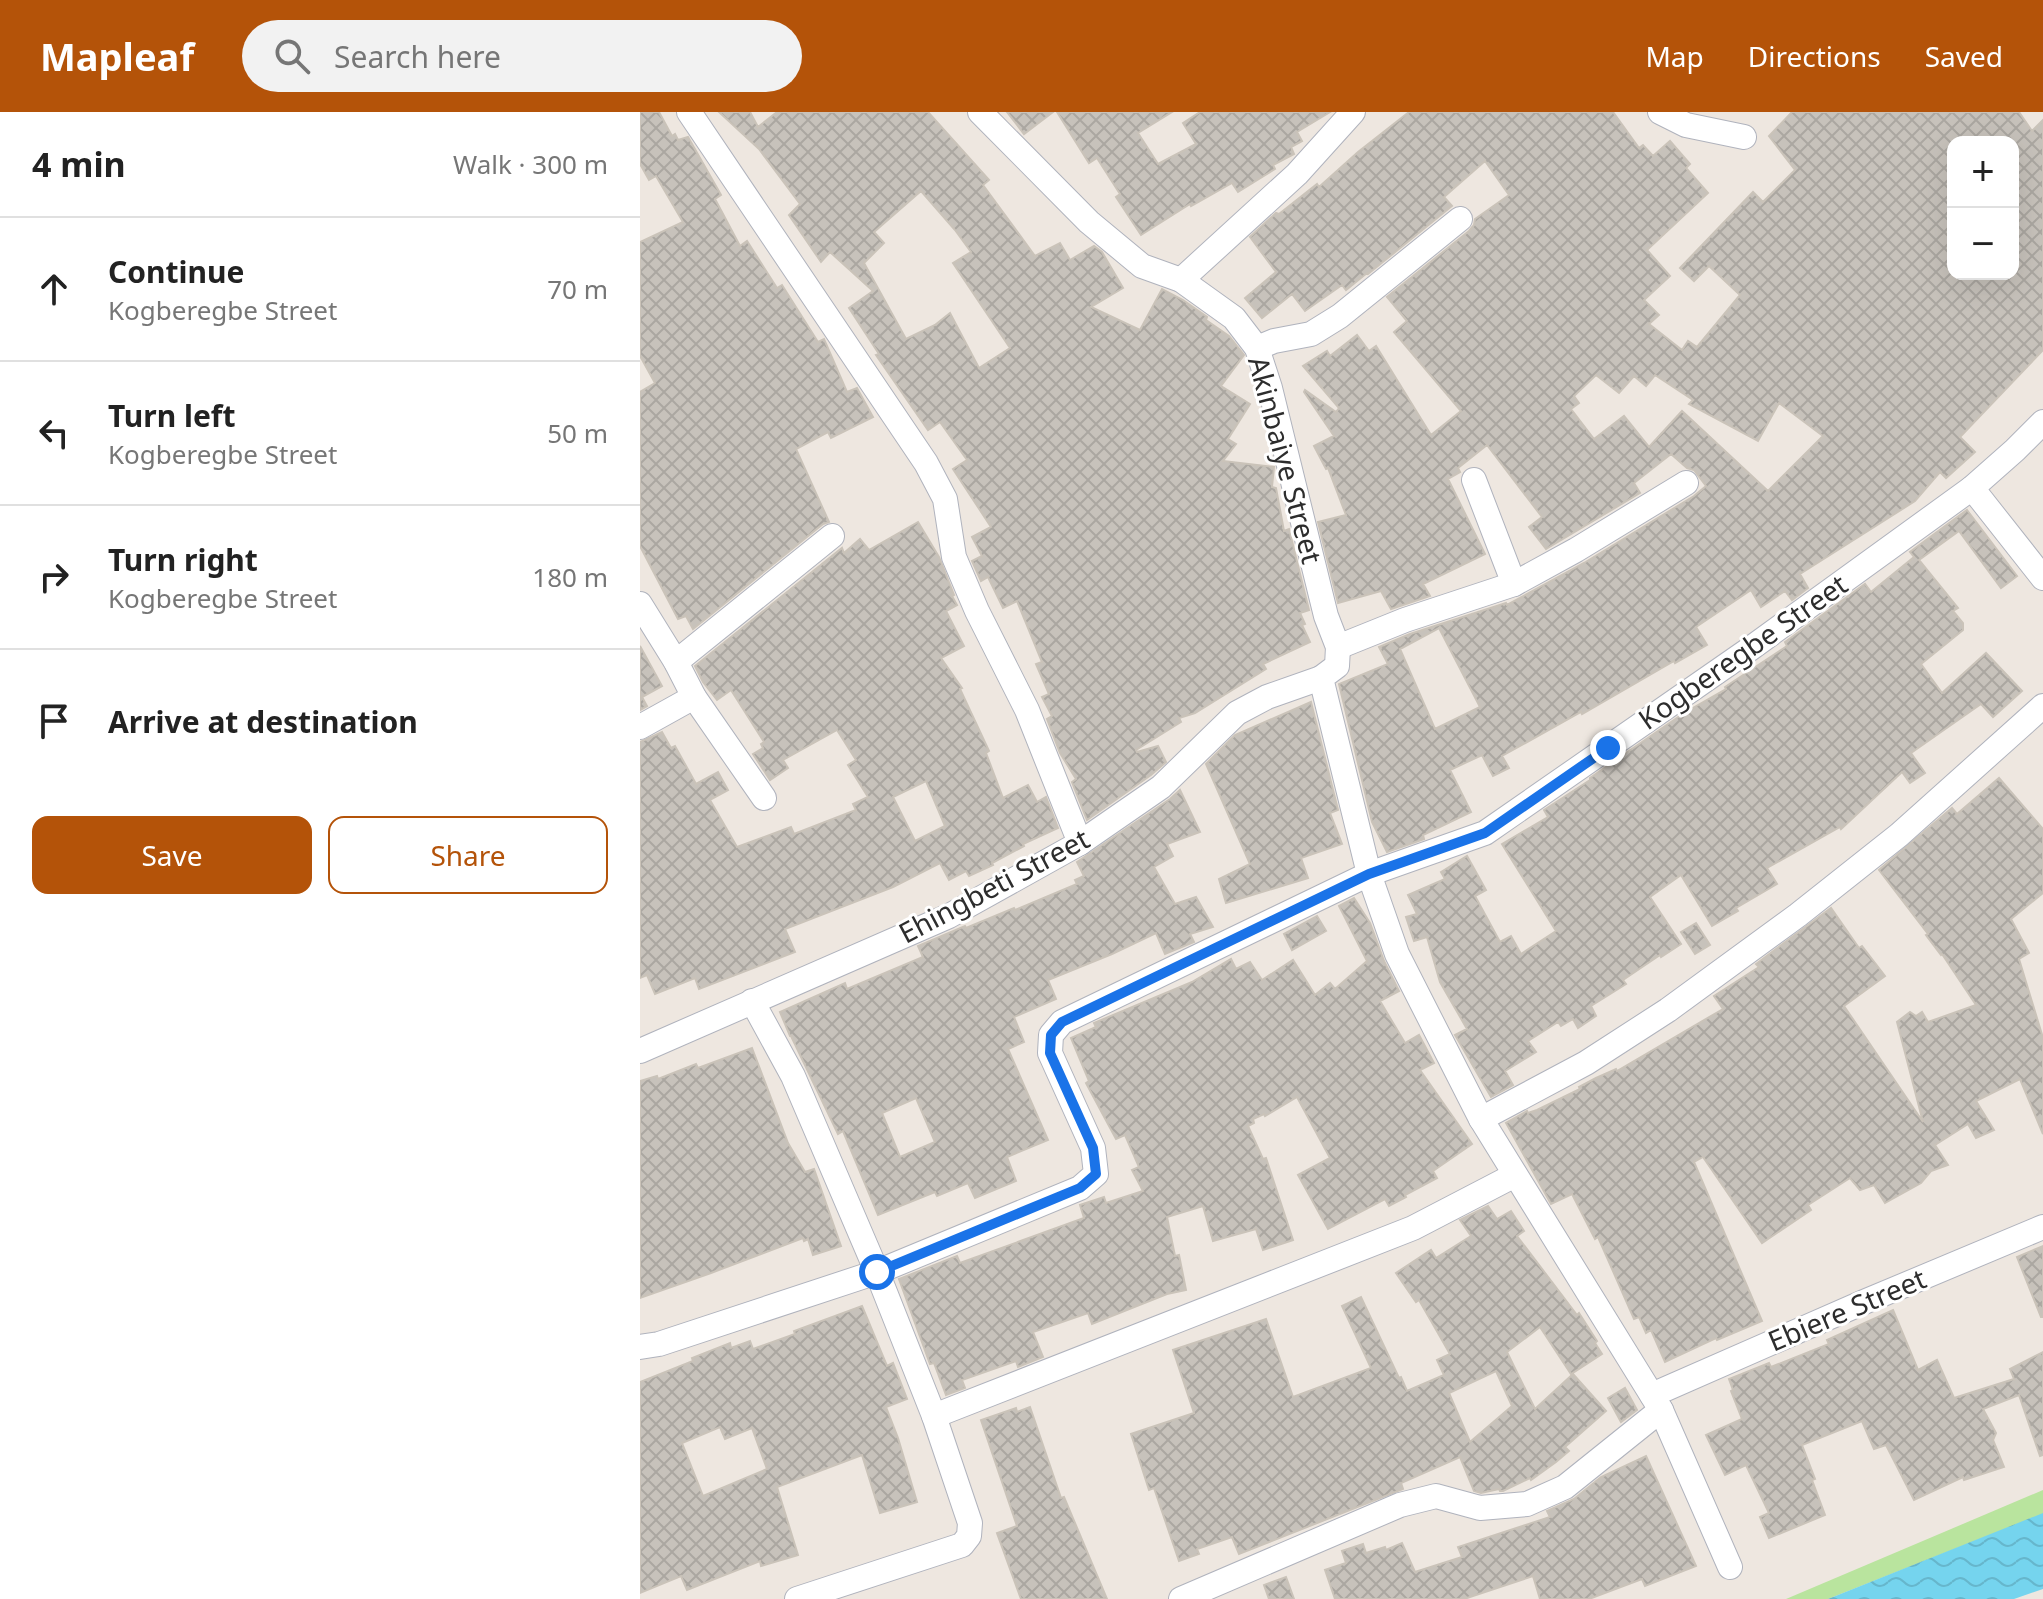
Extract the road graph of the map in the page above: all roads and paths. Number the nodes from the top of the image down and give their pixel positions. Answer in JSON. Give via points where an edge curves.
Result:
{"nodes":[{"id":1,"x":689,"y":112,"type":"edge"},
{"id":2,"x":980,"y":112,"type":"edge"},
{"id":3,"x":1353,"y":112,"type":"edge"},
{"id":4,"x":1660,"y":112,"type":"edge"},
{"id":5,"x":1744,"y":137,"type":"dead end"},
{"id":6,"x":1460,"y":219,"type":"dead end"},
{"id":7,"x":1181,"y":280,"type":"junction"},
{"id":8,"x":1257,"y":348,"type":"junction"},
{"id":9,"x":2043,"y":422,"type":"edge"},
{"id":10,"x":1474,"y":480,"type":"dead end"},
{"id":11,"x":1686,"y":483,"type":"dead end"},
{"id":12,"x":1972,"y":488,"type":"junction"},
{"id":13,"x":832,"y":536,"type":"dead end"},
{"id":14,"x":2043,"y":578,"type":"edge"},
{"id":15,"x":1514,"y":584,"type":"junction"},
{"id":16,"x":640,"y":604,"type":"edge"},
{"id":17,"x":1338,"y":647,"type":"junction"},
{"id":18,"x":676,"y":662,"type":"junction"},
{"id":19,"x":1321,"y":678,"type":"junction"},
{"id":20,"x":694,"y":697,"type":"junction"},
{"id":21,"x":2043,"y":706,"type":"edge"},
{"id":22,"x":640,"y":727,"type":"edge"},
{"id":23,"x":764,"y":798,"type":"dead end"},
{"id":24,"x":1080,"y":843,"type":"junction"},
{"id":25,"x":1369,"y":874,"type":"junction"},
{"id":26,"x":752,"y":1001,"type":"junction"},
{"id":27,"x":640,"y":1051,"type":"edge"},
{"id":28,"x":1481,"y":1119,"type":"junction"},
{"id":29,"x":1515,"y":1175,"type":"junction"},
{"id":30,"x":2043,"y":1227,"type":"edge"},
{"id":31,"x":877,"y":1272,"type":"junction"},
{"id":32,"x":640,"y":1347,"type":"edge"},
{"id":33,"x":1656,"y":1403,"type":"junction"},
{"id":34,"x":934,"y":1416,"type":"junction"},
{"id":35,"x":1730,"y":1567,"type":"dead end"},
{"id":36,"x":797,"y":1599,"type":"edge"},
{"id":37,"x":1181,"y":1599,"type":"edge"}],
"edges":[{"from":1,"to":24,"type":"street","via":[[926,463],[945,499],[954,557],[1027,710]]},
{"from":2,"to":7,"type":"street","name":"Akinbaiye Street","via":[[1089,222],[1142,266]]},
{"from":3,"to":7,"type":"street","via":[[1297,174]]},
{"from":4,"to":5,"type":"street","via":[[1686,125]]},
{"from":6,"to":8,"type":"street","via":[[1340,316],[1311,334]]},
{"from":7,"to":8,"type":"street","name":"Akinbaiye Street","via":[[1234,318]]},
{"from":8,"to":17,"type":"street","name":"Akinbaiye Street"},
{"from":9,"to":12,"type":"street","name":"Kogberegbe Street"},
{"from":10,"to":15,"type":"street"},
{"from":11,"to":15,"type":"street"},
{"from":12,"to":14,"type":"street"},
{"from":12,"to":25,"type":"street","name":"Kogberegbe Street","via":[[1485,833]]},
{"from":13,"to":18,"type":"street"},
{"from":15,"to":17,"type":"street"},
{"from":16,"to":18,"type":"street"},
{"from":17,"to":19,"type":"street","via":[[1337,666]]},
{"from":18,"to":20,"type":"street"},
{"from":19,"to":24,"type":"street","name":"Ehingbeti Street","via":[[1237,713],[1161,787]]},
{"from":19,"to":25,"type":"street"},
{"from":20,"to":22,"type":"street"},
{"from":20,"to":23,"type":"street"},
{"from":21,"to":28,"type":"street","via":[[1899,835],[1798,915],[1586,1063]]},
{"from":24,"to":26,"type":"street","name":"Ehingbeti Street","via":[[949,916]]},
{"from":25,"to":28,"type":"street","via":[[1397,954]]},
{"from":25,"to":31,"type":"street","name":"Kogberegbe Street","via":[[1062,1022],[1051,1035],[1050,1053],[1093,1148],[1096,1174],[1080,1188]]},
{"from":26,"to":27,"type":"street","name":"Ehingbeti Street"},
{"from":26,"to":31,"type":"street","via":[[793,1076]]},
{"from":28,"to":29,"type":"street"},
{"from":29,"to":33,"type":"street"},
{"from":29,"to":34,"type":"street","via":[[1413,1228]]},
{"from":30,"to":33,"type":"street","name":"Ebiere Street","via":[[1864,1302]]},
{"from":31,"to":32,"type":"street"},
{"from":31,"to":34,"type":"street"},
{"from":33,"to":35,"type":"street"},
{"from":33,"to":37,"type":"street","name":"Ebiere Street","via":[[1565,1487],[1527,1504],[1480,1508],[1436,1496],[1400,1505]]},
{"from":34,"to":36,"type":"street","via":[[970,1523],[969,1536],[962,1545]]}]}
